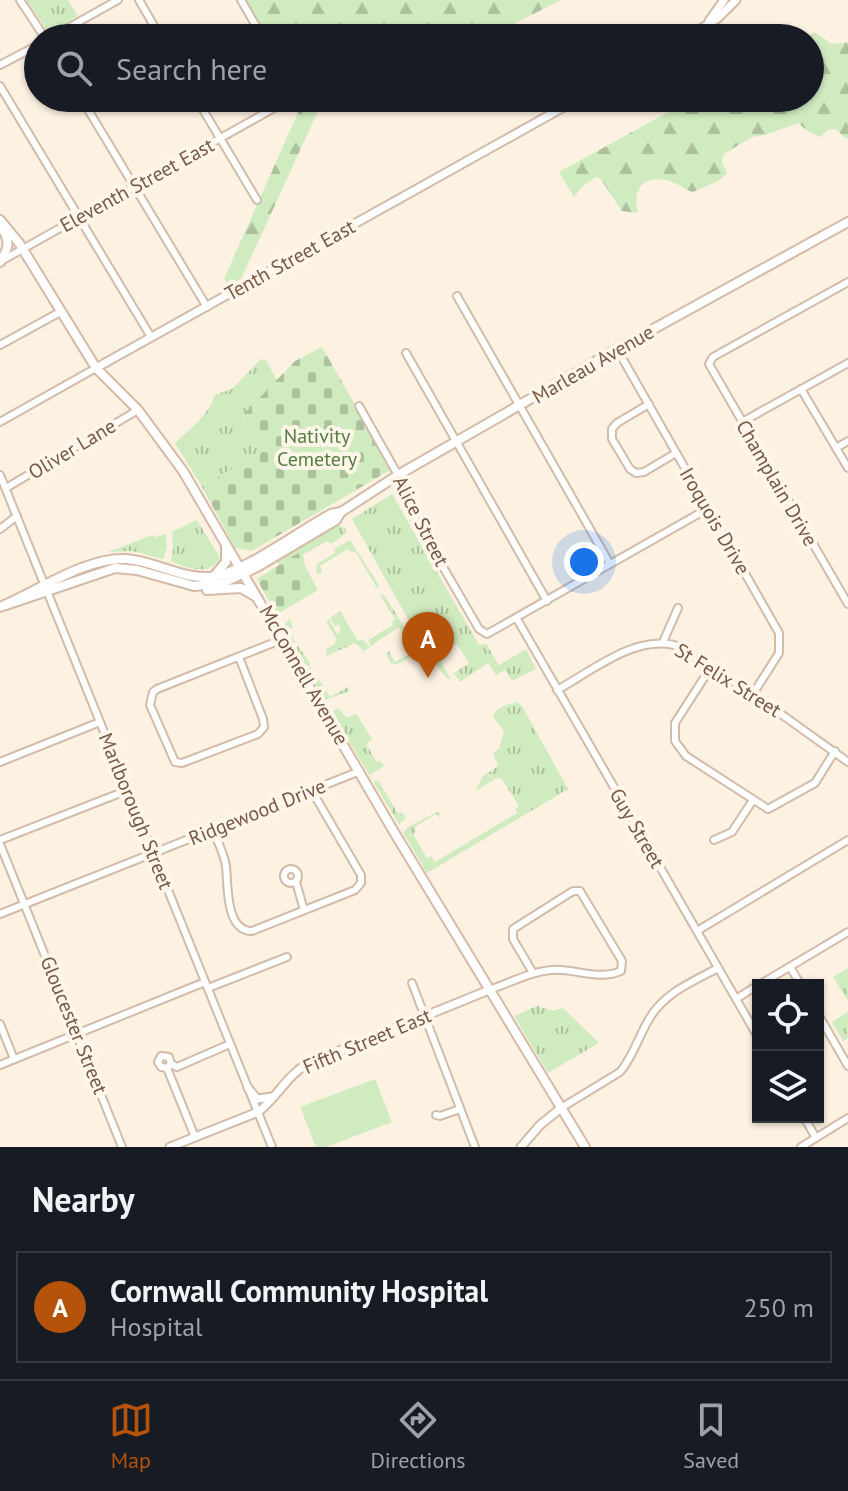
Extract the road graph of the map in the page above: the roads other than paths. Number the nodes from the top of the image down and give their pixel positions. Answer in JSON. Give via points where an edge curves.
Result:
{"nodes":[{"id":1,"x":20,"y":0,"type":"edge"},
{"id":2,"x":118,"y":0,"type":"edge"},
{"id":3,"x":139,"y":0,"type":"edge"},
{"id":4,"x":241,"y":0,"type":"edge"},
{"id":5,"x":724,"y":0,"type":"edge"},
{"id":6,"x":736,"y":0,"type":"edge"},
{"id":7,"x":38,"y":24,"type":"edge"},
{"id":8,"x":74,"y":24,"type":"edge"},
{"id":9,"x":153,"y":24,"type":"edge"},
{"id":10,"x":255,"y":24,"type":"edge"},
{"id":11,"x":705,"y":24,"type":"edge"},
{"id":12,"x":708,"y":24,"type":"edge"},
{"id":13,"x":24,"y":52,"type":"edge"},
{"id":14,"x":0,"y":65,"type":"edge"},
{"id":15,"x":0,"y":86,"type":"edge"},
{"id":16,"x":89,"y":112,"type":"edge"},
{"id":17,"x":205,"y":112,"type":"edge"},
{"id":18,"x":269,"y":112,"type":"edge"},
{"id":19,"x":555,"y":112,"type":"edge"},
{"id":20,"x":221,"y":139,"type":"junction"},
{"id":21,"x":134,"y":186,"type":"junction"},
{"id":22,"x":257,"y":200,"type":"dead end"},
{"id":23,"x":78,"y":218,"type":"junction"},
{"id":24,"x":0,"y":222,"type":"edge"},
{"id":25,"x":848,"y":222,"type":"edge"},
{"id":26,"x":22,"y":249,"type":"junction"},
{"id":27,"x":0,"y":262,"type":"edge"},
{"id":28,"x":848,"y":282,"type":"edge"},
{"id":29,"x":457,"y":296,"type":"dead end"},
{"id":30,"x":207,"y":307,"type":"junction"},
{"id":31,"x":62,"y":311,"type":"junction"},
{"id":32,"x":151,"y":337,"type":"junction"},
{"id":33,"x":0,"y":345,"type":"edge"},
{"id":34,"x":617,"y":349,"type":"junction"},
{"id":35,"x":406,"y":353,"type":"dead end"},
{"id":36,"x":848,"y":363,"type":"edge"},
{"id":37,"x":96,"y":368,"type":"junction"},
{"id":38,"x":801,"y":389,"type":"junction"},
{"id":39,"x":649,"y":404,"type":"junction"},
{"id":40,"x":520,"y":405,"type":"junction"},
{"id":41,"x":359,"y":406,"type":"dead end"},
{"id":42,"x":138,"y":410,"type":"junction"},
{"id":43,"x":0,"y":422,"type":"edge"},
{"id":44,"x":742,"y":422,"type":"junction"},
{"id":45,"x":848,"y":441,"type":"edge"},
{"id":46,"x":456,"y":442,"type":"junction"},
{"id":47,"x":836,"y":448,"type":"junction"},
{"id":48,"x":676,"y":453,"type":"junction"},
{"id":49,"x":848,"y":468,"type":"edge"},
{"id":50,"x":0,"y":475,"type":"edge"},
{"id":51,"x":398,"y":475,"type":"junction"},
{"id":52,"x":6,"y":488,"type":"junction"},
{"id":53,"x":709,"y":508,"type":"junction"},
{"id":54,"x":17,"y":516,"type":"junction"},
{"id":55,"x":0,"y":529,"type":"edge"},
{"id":56,"x":223,"y":537,"type":"junction"},
{"id":57,"x":610,"y":564,"type":"junction"},
{"id":58,"x":243,"y":570,"type":"junction"},
{"id":59,"x":214,"y":576,"type":"junction"},
{"id":60,"x":187,"y":585,"type":"junction"},
{"id":61,"x":46,"y":588,"type":"junction"},
{"id":62,"x":259,"y":599,"type":"junction"},
{"id":63,"x":547,"y":601,"type":"junction"},
{"id":64,"x":848,"y":604,"type":"edge"},
{"id":65,"x":3,"y":606,"type":"edge"},
{"id":66,"x":678,"y":608,"type":"dead end"},
{"id":67,"x":517,"y":619,"type":"junction"},
{"id":68,"x":283,"y":639,"type":"junction"},
{"id":69,"x":663,"y":642,"type":"junction"},
{"id":70,"x":239,"y":657,"type":"junction"},
{"id":71,"x":711,"y":667,"type":"junction"},
{"id":72,"x":557,"y":690,"type":"junction"},
{"id":73,"x":753,"y":694,"type":"junction"},
{"id":74,"x":100,"y":722,"type":"junction"},
{"id":75,"x":835,"y":751,"type":"junction"},
{"id":76,"x":0,"y":762,"type":"edge"},
{"id":77,"x":848,"y":762,"type":"edge"},
{"id":78,"x":360,"y":771,"type":"junction"},
{"id":79,"x":128,"y":790,"type":"junction"},
{"id":80,"x":312,"y":791,"type":"junction"},
{"id":81,"x":753,"y":800,"type":"junction"},
{"id":82,"x":213,"y":830,"type":"junction"},
{"id":83,"x":714,"y":840,"type":"dead end"},
{"id":84,"x":848,"y":840,"type":"edge"},
{"id":85,"x":0,"y":842,"type":"edge"},
{"id":86,"x":154,"y":853,"type":"junction"},
{"id":87,"x":296,"y":882,"type":"dead end"},
{"id":88,"x":25,"y":904,"type":"junction"},
{"id":89,"x":304,"y":910,"type":"junction"},
{"id":90,"x":0,"y":914,"type":"edge"},
{"id":91,"x":697,"y":931,"type":"junction"},
{"id":92,"x":848,"y":932,"type":"edge"},
{"id":93,"x":287,"y":957,"type":"dead end"},
{"id":94,"x":790,"y":967,"type":"junction"},
{"id":95,"x":718,"y":968,"type":"junction"},
{"id":96,"x":533,"y":973,"type":"junction"},
{"id":97,"x":769,"y":979,"type":"edge"},
{"id":98,"x":797,"y":979,"type":"edge"},
{"id":99,"x":412,"y":983,"type":"dead end"},
{"id":100,"x":206,"y":985,"type":"junction"},
{"id":101,"x":752,"y":989,"type":"edge"},
{"id":102,"x":489,"y":990,"type":"junction"},
{"id":103,"x":736,"y":999,"type":"junction"},
{"id":104,"x":424,"y":1016,"type":"junction"},
{"id":105,"x":0,"y":1024,"type":"edge"},
{"id":106,"x":824,"y":1024,"type":"edge"},
{"id":107,"x":752,"y":1027,"type":"edge"},
{"id":108,"x":77,"y":1033,"type":"junction"},
{"id":109,"x":230,"y":1044,"type":"junction"},
{"id":110,"x":14,"y":1059,"type":"junction"},
{"id":111,"x":0,"y":1065,"type":"edge"},
{"id":112,"x":848,"y":1066,"type":"edge"},
{"id":113,"x":248,"y":1088,"type":"junction"},
{"id":114,"x":274,"y":1096,"type":"junction"},
{"id":115,"x":561,"y":1108,"type":"junction"},
{"id":116,"x":460,"y":1109,"type":"junction"},
{"id":117,"x":258,"y":1112,"type":"junction"},
{"id":118,"x":436,"y":1115,"type":"dead end"},
{"id":119,"x":807,"y":1123,"type":"edge"},
{"id":120,"x":845,"y":1123,"type":"edge"},
{"id":121,"x":195,"y":1137,"type":"junction"},
{"id":122,"x":816,"y":1138,"type":"junction"},
{"id":123,"x":122,"y":1147,"type":"edge"},
{"id":124,"x":170,"y":1147,"type":"edge"},
{"id":125,"x":272,"y":1147,"type":"edge"},
{"id":126,"x":475,"y":1147,"type":"edge"},
{"id":127,"x":521,"y":1147,"type":"edge"},
{"id":128,"x":585,"y":1147,"type":"edge"},
{"id":129,"x":801,"y":1147,"type":"edge"}],
"edges":[{"from":1,"to":7,"type":"street"},
{"from":2,"to":8,"type":"street"},
{"from":3,"to":9,"type":"street"},
{"from":4,"to":10,"type":"street"},
{"from":5,"to":11,"type":"street"},
{"from":6,"to":12,"type":"street"},
{"from":13,"to":14,"type":"street"},
{"from":15,"to":23,"type":"street"},
{"from":16,"to":21,"type":"street"},
{"from":17,"to":20,"type":"street"},
{"from":18,"to":20,"type":"street","name":"Eleventh Street East"},
{"from":19,"to":30,"type":"street","name":"Tenth Street East"},
{"from":20,"to":21,"type":"street","name":"Eleventh Street East"},
{"from":20,"to":22,"type":"street"},
{"from":21,"to":23,"type":"street","name":"Eleventh Street East"},
{"from":21,"to":30,"type":"street"},
{"from":23,"to":26,"type":"street","name":"Eleventh Street East"},
{"from":23,"to":32,"type":"street"},
{"from":24,"to":26,"type":"main road","name":"McConnell Avenue"},
{"from":24,"to":27,"type":"main road","via":[[9,243]]},
{"from":25,"to":34,"type":"main road","name":"Marleau Avenue"},
{"from":26,"to":27,"type":"street","name":"Eleventh Street East"},
{"from":26,"to":31,"type":"main road","name":"McConnell Avenue"},
{"from":28,"to":44,"type":"street","name":"Champlain Drive","via":[[713,357],[710,370]]},
{"from":29,"to":40,"type":"street"},
{"from":30,"to":32,"type":"street","name":"Tenth Street East"},
{"from":31,"to":33,"type":"street"},
{"from":31,"to":37,"type":"main road","name":"McConnell Avenue"},
{"from":32,"to":37,"type":"street","name":"Tenth Street East"},
{"from":34,"to":39,"type":"street","name":"Iroquois Drive"},
{"from":34,"to":40,"type":"main road","name":"Marleau Avenue"},
{"from":35,"to":46,"type":"street"},
{"from":36,"to":38,"type":"street"},
{"from":37,"to":42,"type":"main road","name":"McConnell Avenue"},
{"from":37,"to":43,"type":"street","name":"Tenth Street East"},
{"from":38,"to":44,"type":"street"},
{"from":38,"to":47,"type":"street"},
{"from":39,"to":48,"type":"street","name":"Iroquois Drive"},
{"from":39,"to":48,"type":"street","via":[[617,423],[612,439],[636,473]]},
{"from":40,"to":46,"type":"main road","name":"Marleau Avenue"},
{"from":40,"to":57,"type":"street"},
{"from":41,"to":51,"type":"street","name":"Alice Street"},
{"from":42,"to":52,"type":"street","name":"Oliver Lane"},
{"from":42,"to":56,"type":"main road","name":"McConnell Avenue","via":[[169,449]]},
{"from":44,"to":64,"type":"street","name":"Champlain Drive"},
{"from":45,"to":47,"type":"street"},
{"from":46,"to":51,"type":"main road","name":"Marleau Avenue"},
{"from":46,"to":63,"type":"street"},
{"from":47,"to":49,"type":"street"},
{"from":48,"to":53,"type":"street","name":"Iroquois Drive"},
{"from":50,"to":52,"type":"street","name":"Marlborough Street"},
{"from":51,"to":58,"type":"main road","name":"Marleau Avenue","via":[[336,520]]},
{"from":51,"to":67,"type":"street","name":"Alice Street","via":[[414,517],[479,629],[486,633]]},
{"from":52,"to":54,"type":"street","name":"Marlborough Street"},
{"from":53,"to":57,"type":"street"},
{"from":53,"to":73,"type":"street","name":"Iroquois Drive","via":[[779,634],[779,653]]},
{"from":54,"to":55,"type":"street"},
{"from":54,"to":61,"type":"street","name":"Marlborough Street"},
{"from":56,"to":58,"type":"main road","name":"McConnell Avenue"},
{"from":56,"to":59,"type":"main road","via":[[227,559]]},
{"from":57,"to":63,"type":"street"},
{"from":58,"to":59,"type":"main road"},
{"from":58,"to":60,"type":"main road","via":[[230,581]]},
{"from":58,"to":62,"type":"main road","name":"McConnell Avenue"},
{"from":59,"to":61,"type":"main road","via":[[116,559]]},
{"from":60,"to":61,"type":"main road","via":[[115,568]]},
{"from":60,"to":62,"type":"main road","via":[[241,588]]},
{"from":61,"to":65,"type":"main road"},
{"from":61,"to":74,"type":"street","name":"Marlborough Street"},
{"from":62,"to":68,"type":"main road","name":"McConnell Avenue"},
{"from":63,"to":67,"type":"street"},
{"from":66,"to":69,"type":"street"},
{"from":67,"to":72,"type":"street","name":"Guy Street"},
{"from":68,"to":70,"type":"street"},
{"from":68,"to":78,"type":"main road","name":"McConnell Avenue"},
{"from":69,"to":71,"type":"street","name":"St Felix Street"},
{"from":69,"to":72,"type":"street","name":"St Felix Street","via":[[634,647]]},
{"from":70,"to":70,"type":"street","via":[[151,695],[150,705],[175,762],[258,734],[264,727]]},
{"from":71,"to":73,"type":"street","name":"St Felix Street"},
{"from":71,"to":81,"type":"street","via":[[675,723],[675,741],[686,756]]},
{"from":72,"to":91,"type":"street","name":"Guy Street"},
{"from":73,"to":75,"type":"street","name":"St Felix Street"},
{"from":74,"to":76,"type":"street"},
{"from":74,"to":79,"type":"street","name":"Marlborough Street"},
{"from":75,"to":77,"type":"street","name":"St Felix Street"},
{"from":75,"to":81,"type":"street","via":[[815,783],[805,789],[772,808]]},
{"from":78,"to":80,"type":"street","name":"Ridgewood Drive"},
{"from":78,"to":102,"type":"main road","name":"McConnell Avenue"},
{"from":79,"to":85,"type":"street"},
{"from":79,"to":86,"type":"street","name":"Marlborough Street"},
{"from":80,"to":82,"type":"street","name":"Ridgewood Drive"},
{"from":80,"to":89,"type":"street","via":[[362,878],[355,890]]},
{"from":81,"to":83,"type":"street","via":[[732,832]]},
{"from":82,"to":86,"type":"street","name":"Ridgewood Drive"},
{"from":82,"to":89,"type":"street","via":[[225,863],[228,898],[241,929],[252,931]]},
{"from":84,"to":91,"type":"street"},
{"from":85,"to":88,"type":"street","name":"Gloucester Street"},
{"from":86,"to":88,"type":"street","name":"Ridgewood Drive"},
{"from":86,"to":100,"type":"street","name":"Marlborough Street"},
{"from":87,"to":89,"type":"street"},
{"from":88,"to":90,"type":"street","name":"Ridgewood Drive"},
{"from":88,"to":108,"type":"street","name":"Gloucester Street"},
{"from":91,"to":95,"type":"street","name":"Guy Street"},
{"from":92,"to":94,"type":"street"},
{"from":93,"to":100,"type":"street"},
{"from":94,"to":97,"type":"street"},
{"from":94,"to":98,"type":"street"},
{"from":95,"to":103,"type":"street","name":"Guy Street"},
{"from":95,"to":115,"type":"street","via":[[662,1002],[620,1072]]},
{"from":96,"to":96,"type":"street","via":[[621,971],[622,961],[580,891],[513,929],[513,939]]},
{"from":96,"to":102,"type":"street"},
{"from":99,"to":104,"type":"street"},
{"from":100,"to":108,"type":"street"},
{"from":100,"to":109,"type":"street","name":"Marlborough Street"},
{"from":101,"to":103,"type":"street"},
{"from":102,"to":104,"type":"street","name":"Fifth Street East"},
{"from":102,"to":115,"type":"main road","name":"McConnell Avenue"},
{"from":103,"to":107,"type":"street","name":"Guy Street"},
{"from":104,"to":114,"type":"street","name":"Fifth Street East","via":[[307,1064]]},
{"from":104,"to":116,"type":"street"},
{"from":105,"to":110,"type":"street"},
{"from":106,"to":112,"type":"street"},
{"from":108,"to":110,"type":"street"},
{"from":108,"to":123,"type":"street","name":"Gloucester Street"},
{"from":109,"to":113,"type":"street","name":"Marlborough Street"},
{"from":109,"to":121,"type":"street","via":[[169,1066]]},
{"from":110,"to":111,"type":"street"},
{"from":113,"to":114,"type":"street","via":[[260,1100]]},
{"from":113,"to":117,"type":"street","name":"Marlborough Street"},
{"from":114,"to":117,"type":"street","name":"Fifth Street East"},
{"from":115,"to":127,"type":"street"},
{"from":115,"to":128,"type":"main road","name":"McConnell Avenue"},
{"from":116,"to":118,"type":"street"},
{"from":116,"to":126,"type":"street"},
{"from":117,"to":121,"type":"street","name":"Fifth Street East"},
{"from":117,"to":125,"type":"street","name":"Marlborough Street"},
{"from":119,"to":122,"type":"street"},
{"from":120,"to":122,"type":"street"},
{"from":121,"to":124,"type":"street","name":"Fifth Street East"},
{"from":122,"to":129,"type":"street"}]}
